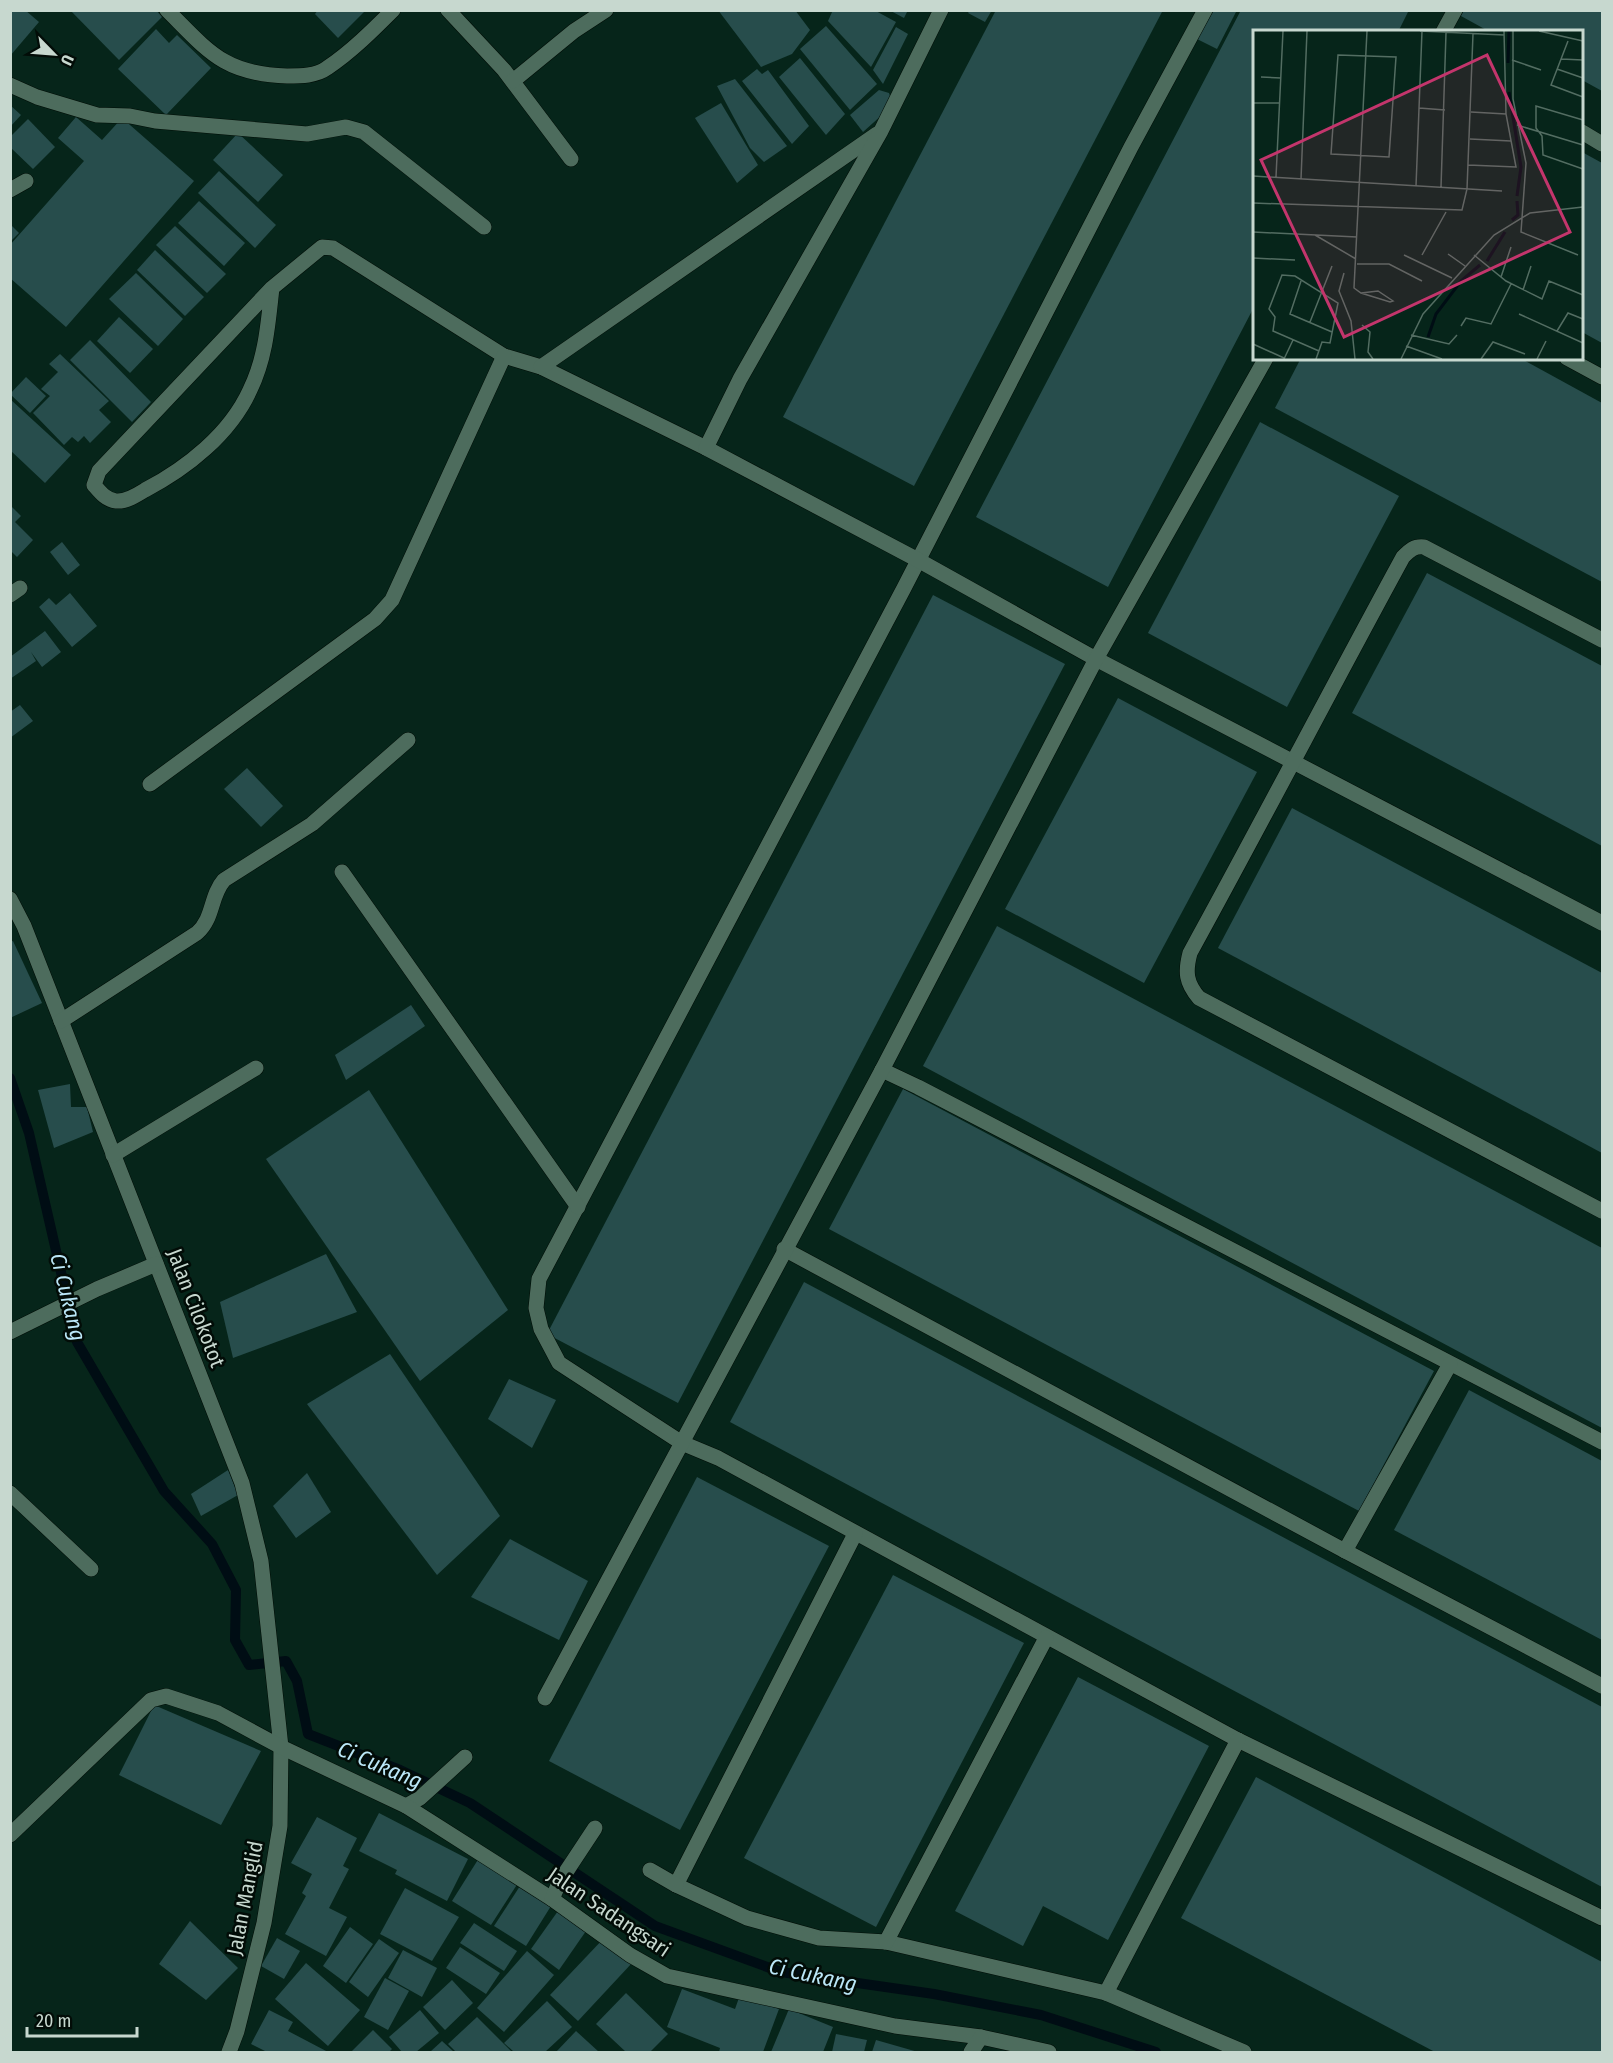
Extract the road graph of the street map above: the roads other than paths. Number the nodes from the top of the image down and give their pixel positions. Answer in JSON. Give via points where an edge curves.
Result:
{"nodes":[{"id":1,"x":167,"y":10,"type":"edge"},
{"id":2,"x":393,"y":10,"type":"edge"},
{"id":3,"x":448,"y":10,"type":"edge"},
{"id":4,"x":606,"y":10,"type":"edge"},
{"id":5,"x":941,"y":10,"type":"edge"},
{"id":6,"x":1205,"y":10,"type":"edge"},
{"id":7,"x":1455,"y":10,"type":"edge"},
{"id":8,"x":1444,"y":30,"type":"edge"},
{"id":9,"x":513,"y":81,"type":"junction"},
{"id":10,"x":10,"y":86,"type":"edge"},
{"id":11,"x":882,"y":131,"type":"junction"},
{"id":12,"x":1583,"y":133,"type":"edge"},
{"id":13,"x":1602,"y":144,"type":"edge"},
{"id":14,"x":571,"y":159,"type":"dead end"},
{"id":15,"x":26,"y":181,"type":"dead end"},
{"id":16,"x":10,"y":190,"type":"edge"},
{"id":17,"x":484,"y":227,"type":"dead end"},
{"id":18,"x":272,"y":288,"type":"junction"},
{"id":19,"x":504,"y":356,"type":"junction"},
{"id":20,"x":1265,"y":360,"type":"edge"},
{"id":21,"x":1571,"y":360,"type":"edge"},
{"id":22,"x":541,"y":367,"type":"junction"},
{"id":23,"x":1602,"y":377,"type":"edge"},
{"id":24,"x":706,"y":448,"type":"junction"},
{"id":25,"x":918,"y":560,"type":"junction"},
{"id":26,"x":1602,"y":640,"type":"edge"},
{"id":27,"x":1096,"y":659,"type":"junction"},
{"id":28,"x":408,"y":740,"type":"dead end"},
{"id":29,"x":1294,"y":763,"type":"junction"},
{"id":30,"x":150,"y":784,"type":"dead end"},
{"id":31,"x":342,"y":872,"type":"dead end"},
{"id":32,"x":10,"y":899,"type":"edge"},
{"id":33,"x":1602,"y":923,"type":"edge"},
{"id":34,"x":61,"y":1021,"type":"junction"},
{"id":35,"x":256,"y":1068,"type":"dead end"},
{"id":36,"x":882,"y":1070,"type":"junction"},
{"id":37,"x":113,"y":1155,"type":"junction"},
{"id":38,"x":578,"y":1207,"type":"junction"},
{"id":39,"x":1602,"y":1211,"type":"edge"},
{"id":40,"x":784,"y":1249,"type":"junction"},
{"id":41,"x":156,"y":1264,"type":"junction"},
{"id":42,"x":10,"y":1332,"type":"edge"},
{"id":43,"x":1450,"y":1364,"type":"junction"},
{"id":44,"x":1602,"y":1442,"type":"edge"},
{"id":45,"x":682,"y":1443,"type":"junction"},
{"id":46,"x":10,"y":1493,"type":"edge"},
{"id":47,"x":855,"y":1534,"type":"junction"},
{"id":48,"x":1345,"y":1551,"type":"junction"},
{"id":49,"x":91,"y":1569,"type":"dead end"},
{"id":50,"x":1046,"y":1638,"type":"junction"},
{"id":51,"x":1602,"y":1686,"type":"edge"},
{"id":52,"x":545,"y":1698,"type":"dead end"},
{"id":53,"x":1238,"y":1740,"type":"junction"},
{"id":54,"x":281,"y":1747,"type":"junction"},
{"id":55,"x":465,"y":1757,"type":"dead end"},
{"id":56,"x":406,"y":1806,"type":"junction"},
{"id":57,"x":595,"y":1828,"type":"dead end"},
{"id":58,"x":10,"y":1835,"type":"edge"},
{"id":59,"x":650,"y":1870,"type":"dead end"},
{"id":60,"x":676,"y":1885,"type":"junction"},
{"id":61,"x":552,"y":1899,"type":"junction"},
{"id":62,"x":1602,"y":1918,"type":"edge"},
{"id":63,"x":886,"y":1942,"type":"junction"},
{"id":64,"x":1106,"y":1993,"type":"junction"},
{"id":65,"x":981,"y":2037,"type":"junction"},
{"id":66,"x":229,"y":2052,"type":"edge"},
{"id":67,"x":971,"y":2052,"type":"edge"},
{"id":68,"x":1048,"y":2052,"type":"edge"},
{"id":69,"x":1244,"y":2052,"type":"edge"}],
"edges":[{"from":1,"to":2,"type":"street","via":[[224,63],[248,72],[304,77],[326,69]]},
{"from":3,"to":9,"type":"street"},
{"from":4,"to":9,"type":"street"},
{"from":5,"to":11,"type":"street"},
{"from":6,"to":25,"type":"street"},
{"from":7,"to":8,"type":"street"},
{"from":9,"to":14,"type":"street"},
{"from":10,"to":17,"type":"street","via":[[97,115],[307,134],[346,127],[364,132]]},
{"from":11,"to":22,"type":"street"},
{"from":11,"to":24,"type":"street","via":[[740,379]]},
{"from":12,"to":13,"type":"street"},
{"from":15,"to":16,"type":"street"},
{"from":18,"to":18,"type":"street","via":[[99,471],[94,485],[102,494],[115,501],[129,499],[165,480],[193,461],[228,422],[250,392],[265,353]]},
{"from":18,"to":19,"type":"street","via":[[312,253],[322,247],[333,248]]},
{"from":19,"to":22,"type":"street"},
{"from":19,"to":30,"type":"street","via":[[392,600],[375,619]]},
{"from":20,"to":27,"type":"street"},
{"from":21,"to":23,"type":"street"},
{"from":22,"to":24,"type":"street"},
{"from":24,"to":25,"type":"street"},
{"from":25,"to":27,"type":"street"},
{"from":25,"to":38,"type":"street"},
{"from":26,"to":29,"type":"street","via":[[1416,546],[1403,557]]},
{"from":27,"to":29,"type":"street"},
{"from":27,"to":36,"type":"street"},
{"from":28,"to":34,"type":"street","via":[[312,824],[224,880],[209,918],[197,933]]},
{"from":29,"to":33,"type":"street"},
{"from":29,"to":39,"type":"street","via":[[1190,953],[1186,969],[1189,986],[1199,998]]},
{"from":31,"to":38,"type":"street"},
{"from":32,"to":34,"type":"street","name":"Jalan Cilokotot"},
{"from":34,"to":37,"type":"street","name":"Jalan Cilokotot"},
{"from":35,"to":37,"type":"street"},
{"from":36,"to":40,"type":"street"},
{"from":36,"to":43,"type":"street"},
{"from":37,"to":41,"type":"street","name":"Jalan Cilokotot"},
{"from":38,"to":45,"type":"street","via":[[539,1279],[536,1308],[541,1329],[559,1363]]},
{"from":40,"to":45,"type":"street"},
{"from":40,"to":48,"type":"street"},
{"from":41,"to":42,"type":"street"},
{"from":41,"to":54,"type":"street","name":"Jalan Cilokotot","via":[[242,1483],[261,1561]]},
{"from":43,"to":44,"type":"street"},
{"from":43,"to":48,"type":"street"},
{"from":45,"to":47,"type":"street","via":[[718,1458]]},
{"from":45,"to":52,"type":"street"},
{"from":46,"to":49,"type":"street"},
{"from":47,"to":50,"type":"street"},
{"from":47,"to":60,"type":"street"},
{"from":48,"to":51,"type":"street"},
{"from":50,"to":53,"type":"street"},
{"from":50,"to":63,"type":"street"},
{"from":53,"to":62,"type":"street"},
{"from":53,"to":64,"type":"street"},
{"from":54,"to":56,"type":"street","name":"Jalan Sadangsari"},
{"from":54,"to":58,"type":"street","name":"Jalan Sadangsari","via":[[190,1702],[166,1696],[151,1700]]},
{"from":54,"to":66,"type":"street","name":"Jalan Manglid","via":[[280,1826],[264,1923]]},
{"from":55,"to":56,"type":"street","via":[[446,1777]]},
{"from":56,"to":61,"type":"street","name":"Jalan Sadangsari"},
{"from":57,"to":61,"type":"street"},
{"from":59,"to":60,"type":"street"},
{"from":60,"to":63,"type":"street","via":[[747,1918],[819,1938]]},
{"from":61,"to":65,"type":"street","name":"Jalan Sadangsari","via":[[630,1955],[667,1976],[894,2026]]},
{"from":63,"to":64,"type":"street"},
{"from":64,"to":69,"type":"street"},
{"from":65,"to":67,"type":"street"},
{"from":65,"to":68,"type":"street","name":"Jalan Sadangsari"}]}
